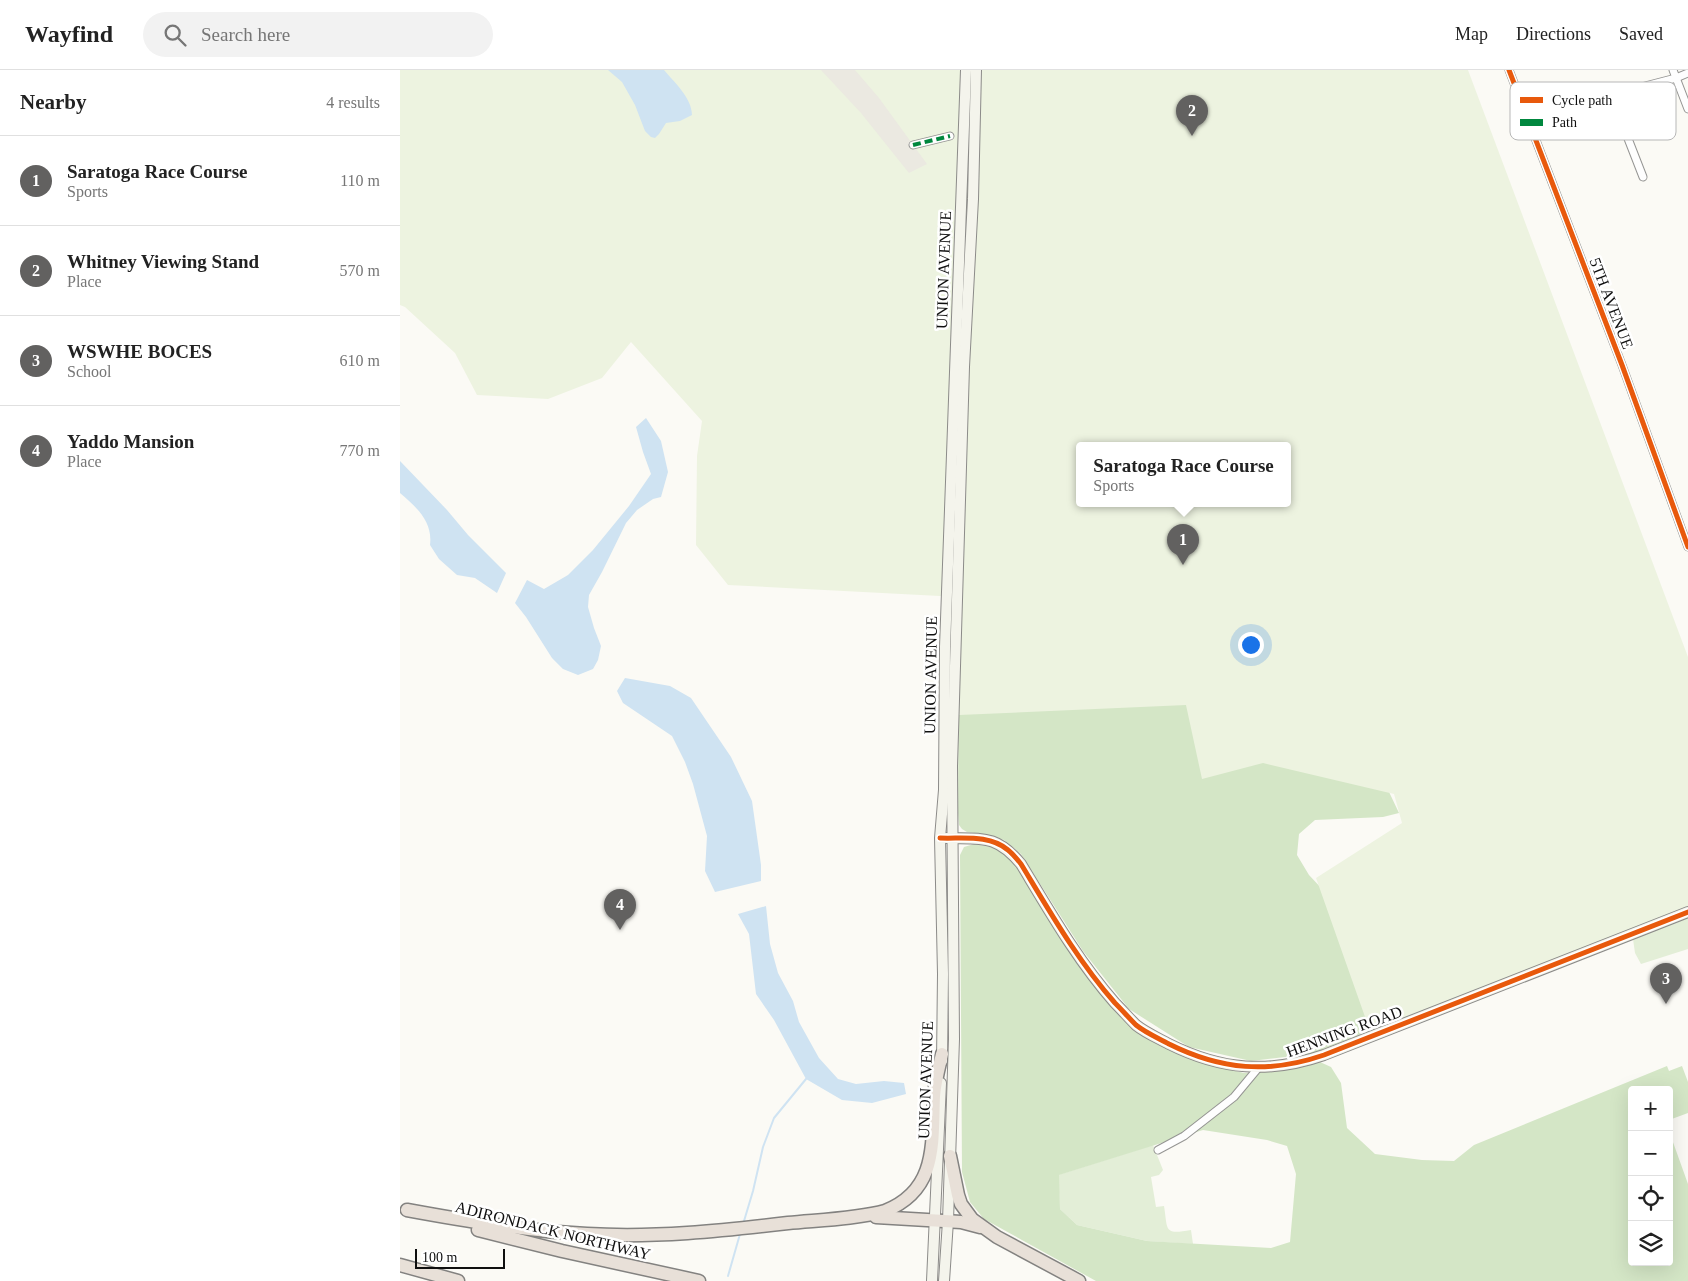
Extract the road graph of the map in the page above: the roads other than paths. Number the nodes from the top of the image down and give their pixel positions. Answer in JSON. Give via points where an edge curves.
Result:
{"nodes":[{"id":1,"x":966,"y":70,"type":"edge"},
{"id":2,"x":976,"y":70,"type":"edge"},
{"id":3,"x":1509,"y":70,"type":"edge"},
{"id":4,"x":1673,"y":70,"type":"edge"},
{"id":5,"x":1688,"y":73,"type":"edge"},
{"id":6,"x":1676,"y":78,"type":"junction"},
{"id":7,"x":1514,"y":82,"type":"edge"},
{"id":8,"x":1661,"y":82,"type":"edge"},
{"id":9,"x":1688,"y":109,"type":"edge"},
{"id":10,"x":950,"y":136,"type":"dead end"},
{"id":11,"x":1536,"y":140,"type":"edge"},
{"id":12,"x":1629,"y":140,"type":"edge"},
{"id":13,"x":913,"y":145,"type":"dead end"},
{"id":14,"x":1643,"y":177,"type":"dead end"},
{"id":15,"x":1688,"y":547,"type":"edge"},
{"id":16,"x":940,"y":838,"type":"junction"},
{"id":17,"x":952,"y":838,"type":"junction"},
{"id":18,"x":1688,"y":912,"type":"edge"},
{"id":19,"x":942,"y":1054,"type":"junction"},
{"id":20,"x":1259,"y":1068,"type":"junction"},
{"id":21,"x":1158,"y":1150,"type":"dead end"},
{"id":22,"x":950,"y":1156,"type":"junction"},
{"id":23,"x":403,"y":1209,"type":"edge"},
{"id":24,"x":846,"y":1217,"type":"junction"},
{"id":25,"x":942,"y":1221,"type":"junction"},
{"id":26,"x":986,"y":1231,"type":"junction"},
{"id":27,"x":400,"y":1265,"type":"edge"},
{"id":28,"x":458,"y":1281,"type":"edge"},
{"id":29,"x":699,"y":1281,"type":"edge"},
{"id":30,"x":932,"y":1281,"type":"edge"},
{"id":31,"x":944,"y":1281,"type":"edge"},
{"id":32,"x":1079,"y":1281,"type":"edge"}],
"edges":[{"from":1,"to":16,"type":"main road","name":"UNION AVENUE"},
{"from":2,"to":17,"type":"main road","name":"UNION AVENUE","via":[[952,746]]},
{"from":3,"to":7,"type":"street","name":"5TH AVENUE"},
{"from":4,"to":6,"type":"street"},
{"from":5,"to":6,"type":"street"},
{"from":6,"to":8,"type":"street"},
{"from":6,"to":9,"type":"street"},
{"from":10,"to":13,"type":"street"},
{"from":11,"to":15,"type":"street","name":"5TH AVENUE"},
{"from":12,"to":14,"type":"street"},
{"from":16,"to":17,"type":"main road","name":"HENNING ROAD"},
{"from":16,"to":19,"type":"main road","name":"UNION AVENUE"},
{"from":17,"to":20,"type":"main road","name":"HENNING ROAD","via":[[985,839],[1010,851],[1096,981],[1135,1024],[1192,1054],[1227,1064]]},
{"from":17,"to":22,"type":"main road","name":"UNION AVENUE","via":[[954,1039]]},
{"from":18,"to":20,"type":"main road","name":"HENNING ROAD","via":[[1324,1055],[1285,1066]]},
{"from":19,"to":24,"type":"highway","via":[[927,1173],[909,1198],[893,1208]]},
{"from":19,"to":25,"type":"main road","name":"UNION AVENUE"},
{"from":20,"to":21,"type":"street","via":[[1234,1097],[1184,1136]]},
{"from":22,"to":25,"type":"main road","name":"UNION AVENUE"},
{"from":22,"to":26,"type":"highway","via":[[961,1204]]},
{"from":23,"to":24,"type":"highway","via":[[502,1226],[641,1235]]},
{"from":23,"to":29,"type":"highway","name":"ADIRONDACK NORTHWAY","via":[[562,1251]]},
{"from":24,"to":25,"type":"highway"},
{"from":25,"to":26,"type":"highway","via":[[968,1223]]},
{"from":25,"to":30,"type":"main road","name":"UNION AVENUE"},
{"from":25,"to":31,"type":"main road","name":"UNION AVENUE"},
{"from":26,"to":32,"type":"highway"},
{"from":27,"to":28,"type":"highway"}]}
